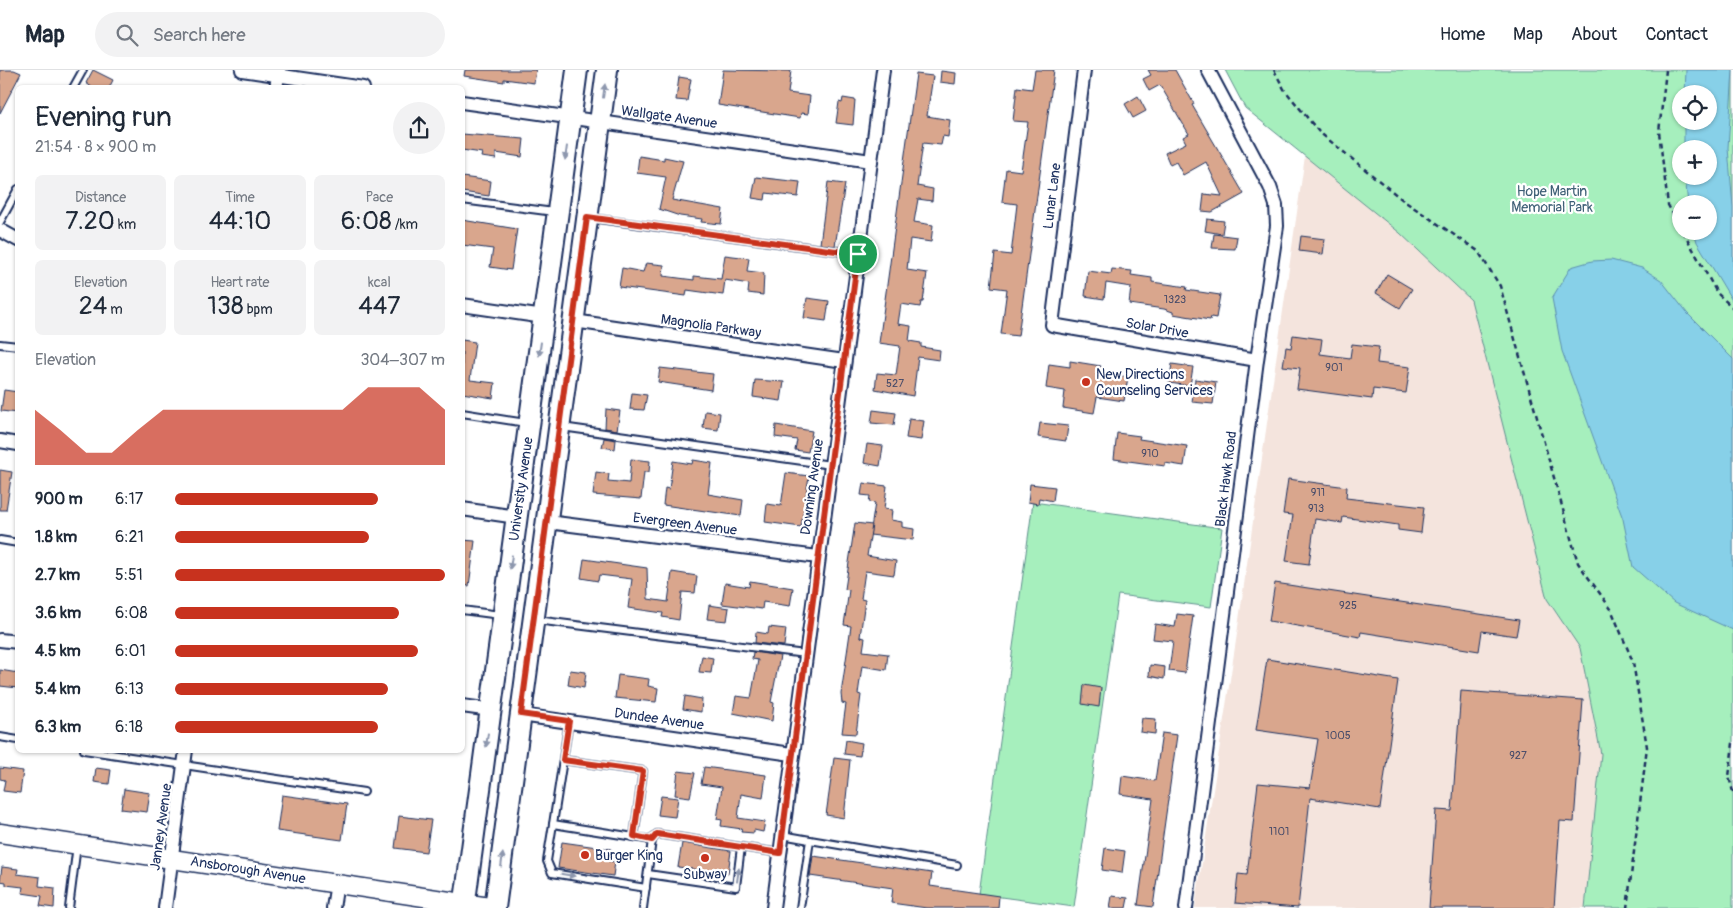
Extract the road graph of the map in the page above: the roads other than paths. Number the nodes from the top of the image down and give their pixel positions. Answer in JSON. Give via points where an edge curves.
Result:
{"nodes":[{"id":1,"x":83,"y":70,"type":"edge"},
{"id":2,"x":242,"y":70,"type":"edge"},
{"id":3,"x":577,"y":70,"type":"edge"},
{"id":4,"x":607,"y":70,"type":"edge"},
{"id":5,"x":883,"y":70,"type":"edge"},
{"id":6,"x":1084,"y":70,"type":"edge"},
{"id":7,"x":1208,"y":70,"type":"edge"},
{"id":8,"x":278,"y":78,"type":"edge"},
{"id":9,"x":75,"y":85,"type":"edge"},
{"id":10,"x":338,"y":85,"type":"edge"},
{"id":11,"x":465,"y":102,"type":"edge"},
{"id":12,"x":571,"y":118,"type":"junction"},
{"id":13,"x":600,"y":122,"type":"junction"},
{"id":14,"x":871,"y":161,"type":"junction"},
{"id":15,"x":15,"y":194,"type":"edge"},
{"id":16,"x":465,"y":200,"type":"edge"},
{"id":17,"x":558,"y":213,"type":"junction"},
{"id":18,"x":587,"y":217,"type":"junction"},
{"id":19,"x":0,"y":222,"type":"edge"},
{"id":20,"x":0,"y":230,"type":"edge"},
{"id":21,"x":15,"y":238,"type":"edge"},
{"id":22,"x":858,"y":254,"type":"junction"},
{"id":23,"x":465,"y":305,"type":"edge"},
{"id":24,"x":544,"y":317,"type":"junction"},
{"id":25,"x":574,"y":321,"type":"junction"},
{"id":26,"x":1052,"y":325,"type":"joint"},
{"id":27,"x":0,"y":344,"type":"edge"},
{"id":28,"x":15,"y":346,"type":"edge"},
{"id":29,"x":1257,"y":360,"type":"junction"},
{"id":30,"x":844,"y":361,"type":"junction"},
{"id":31,"x":465,"y":413,"type":"edge"},
{"id":32,"x":529,"y":423,"type":"junction"},
{"id":33,"x":560,"y":427,"type":"junction"},
{"id":34,"x":0,"y":441,"type":"edge"},
{"id":35,"x":15,"y":444,"type":"edge"},
{"id":36,"x":830,"y":465,"type":"junction"},
{"id":37,"x":465,"y":509,"type":"edge"},
{"id":38,"x":517,"y":517,"type":"junction"},
{"id":39,"x":548,"y":522,"type":"junction"},
{"id":40,"x":0,"y":540,"type":"edge"},
{"id":41,"x":15,"y":542,"type":"edge"},
{"id":42,"x":818,"y":557,"type":"junction"},
{"id":43,"x":465,"y":610,"type":"edge"},
{"id":44,"x":503,"y":616,"type":"junction"},
{"id":45,"x":534,"y":620,"type":"junction"},
{"id":46,"x":0,"y":640,"type":"edge"},
{"id":47,"x":15,"y":642,"type":"edge"},
{"id":48,"x":805,"y":654,"type":"junction"},
{"id":49,"x":465,"y":706,"type":"edge"},
{"id":50,"x":491,"y":710,"type":"junction"},
{"id":51,"x":521,"y":714,"type":"junction"},
{"id":52,"x":569,"y":721,"type":"junction"},
{"id":53,"x":0,"y":737,"type":"edge"},
{"id":54,"x":15,"y":740,"type":"edge"},
{"id":55,"x":104,"y":753,"type":"edge"},
{"id":56,"x":186,"y":753,"type":"edge"},
{"id":57,"x":792,"y":754,"type":"junction"},
{"id":58,"x":563,"y":760,"type":"junction"},
{"id":59,"x":184,"y":765,"type":"junction"},
{"id":60,"x":364,"y":792,"type":"dead end"},
{"id":61,"x":553,"y":824,"type":"junction"},
{"id":62,"x":0,"y":833,"type":"edge"},
{"id":63,"x":634,"y":836,"type":"junction"},
{"id":64,"x":782,"y":836,"type":"junction"},
{"id":65,"x":652,"y":840,"type":"junction"},
{"id":66,"x":810,"y":840,"type":"junction"},
{"id":67,"x":78,"y":844,"type":"junction"},
{"id":68,"x":742,"y":847,"type":"junction"},
{"id":69,"x":780,"y":853,"type":"junction"},
{"id":70,"x":172,"y":858,"type":"junction"},
{"id":71,"x":957,"y":865,"type":"dead end"},
{"id":72,"x":648,"y":874,"type":"junction"},
{"id":73,"x":337,"y":883,"type":"junction"},
{"id":74,"x":646,"y":888,"type":"junction"},
{"id":75,"x":464,"y":906,"type":"edge"},
{"id":76,"x":69,"y":908,"type":"edge"},
{"id":77,"x":165,"y":908,"type":"edge"},
{"id":78,"x":334,"y":908,"type":"edge"},
{"id":79,"x":496,"y":908,"type":"edge"},
{"id":80,"x":642,"y":908,"type":"edge"},
{"id":81,"x":773,"y":908,"type":"edge"},
{"id":82,"x":800,"y":908,"type":"edge"},
{"id":83,"x":1186,"y":908,"type":"edge"}],
"edges":[{"from":1,"to":9,"type":"lane"},
{"from":2,"to":8,"type":"street"},
{"from":3,"to":12,"type":"main road","name":"University Avenue"},
{"from":13,"to":4,"type":"main road","one_way":true},
{"from":5,"to":14,"type":"street","name":"Downing Avenue"},
{"from":6,"to":26,"type":"street","name":"Lunar Lane"},
{"from":7,"to":29,"type":"street","name":"Black Hawk Road","via":[[1270,187],[1276,205],[1277,226]]},
{"from":8,"to":10,"type":"street"},
{"from":11,"to":12,"type":"street","name":"Wallgate Avenue"},
{"from":12,"to":13,"type":"street","name":"Wallgate Avenue"},
{"from":12,"to":17,"type":"main road","name":"University Avenue","one_way":true},
{"from":13,"to":14,"type":"street","name":"Wallgate Avenue"},
{"from":13,"to":18,"type":"main road"},
{"from":14,"to":22,"type":"street","name":"Downing Avenue"},
{"from":15,"to":19,"type":"lane"},
{"from":16,"to":17,"type":"lane"},
{"from":17,"to":24,"type":"main road","name":"University Avenue"},
{"from":18,"to":22,"type":"lane"},
{"from":18,"to":25,"type":"main road"},
{"from":20,"to":21,"type":"street"},
{"from":22,"to":30,"type":"street","name":"Downing Avenue"},
{"from":23,"to":24,"type":"street"},
{"from":24,"to":32,"type":"main road","name":"University Avenue","one_way":true},
{"from":25,"to":30,"type":"street","name":"Magnolia Parkway"},
{"from":25,"to":33,"type":"main road"},
{"from":26,"to":29,"type":"street","name":"Solar Drive"},
{"from":27,"to":28,"type":"lane"},
{"from":29,"to":83,"type":"street","name":"Black Hawk Road"},
{"from":30,"to":36,"type":"street","name":"Downing Avenue"},
{"from":31,"to":32,"type":"lane"},
{"from":32,"to":38,"type":"main road","name":"University Avenue"},
{"from":33,"to":36,"type":"lane"},
{"from":33,"to":39,"type":"main road"},
{"from":34,"to":35,"type":"street"},
{"from":36,"to":42,"type":"street","name":"Downing Avenue"},
{"from":37,"to":38,"type":"street"},
{"from":38,"to":44,"type":"main road","name":"University Avenue","one_way":true},
{"from":39,"to":42,"type":"street","name":"Evergreen Avenue"},
{"from":39,"to":45,"type":"main road"},
{"from":40,"to":41,"type":"lane"},
{"from":42,"to":48,"type":"street","name":"Downing Avenue"},
{"from":43,"to":44,"type":"lane"},
{"from":44,"to":50,"type":"main road","name":"University Avenue"},
{"from":45,"to":48,"type":"lane"},
{"from":45,"to":51,"type":"main road"},
{"from":46,"to":47,"type":"street"},
{"from":48,"to":57,"type":"street","name":"Downing Avenue"},
{"from":49,"to":50,"type":"street"},
{"from":50,"to":75,"type":"main road","name":"University Avenue","one_way":true},
{"from":51,"to":52,"type":"street","name":"Dundee Avenue"},
{"from":79,"to":51,"type":"main road","one_way":true},
{"from":52,"to":57,"type":"street","name":"Dundee Avenue"},
{"from":52,"to":58,"type":"lane"},
{"from":53,"to":54,"type":"lane"},
{"from":55,"to":59,"type":"lane"},
{"from":56,"to":59,"type":"street","name":"Janney Avenue"},
{"from":57,"to":64,"type":"street","name":"Downing Avenue"},
{"from":58,"to":61,"type":"lane"},
{"from":58,"to":63,"type":"lane","via":[[643,771]]},
{"from":59,"to":60,"type":"lane"},
{"from":59,"to":70,"type":"street","name":"Janney Avenue"},
{"from":61,"to":63,"type":"lane"},
{"from":61,"to":74,"type":"lane","one_way":true,"via":[[547,862],[552,873]]},
{"from":62,"to":67,"type":"main road","name":"Ansborough Avenue"},
{"from":63,"to":65,"type":"lane"},
{"from":64,"to":66,"type":"lane"},
{"from":64,"to":69,"type":"street","name":"Downing Avenue"},
{"from":65,"to":68,"type":"lane","via":[[657,834]]},
{"from":65,"to":72,"type":"lane"},
{"from":66,"to":71,"type":"lane"},
{"from":66,"to":82,"type":"lane"},
{"from":67,"to":70,"type":"main road","name":"Ansborough Avenue"},
{"from":67,"to":76,"type":"lane"},
{"from":68,"to":69,"type":"lane"},
{"from":72,"to":68,"type":"lane","one_way":true,"via":[[736,886]]},
{"from":69,"to":81,"type":"street","name":"Downing Avenue"},
{"from":70,"to":73,"type":"main road","name":"Ansborough Avenue"},
{"from":70,"to":77,"type":"street","name":"Janney Avenue"},
{"from":72,"to":74,"type":"lane"},
{"from":73,"to":75,"type":"main road","name":"Ansborough Avenue"},
{"from":73,"to":78,"type":"street"},
{"from":74,"to":80,"type":"lane"},
{"from":75,"to":79,"type":"main road","name":"Ansborough Avenue"}]}
